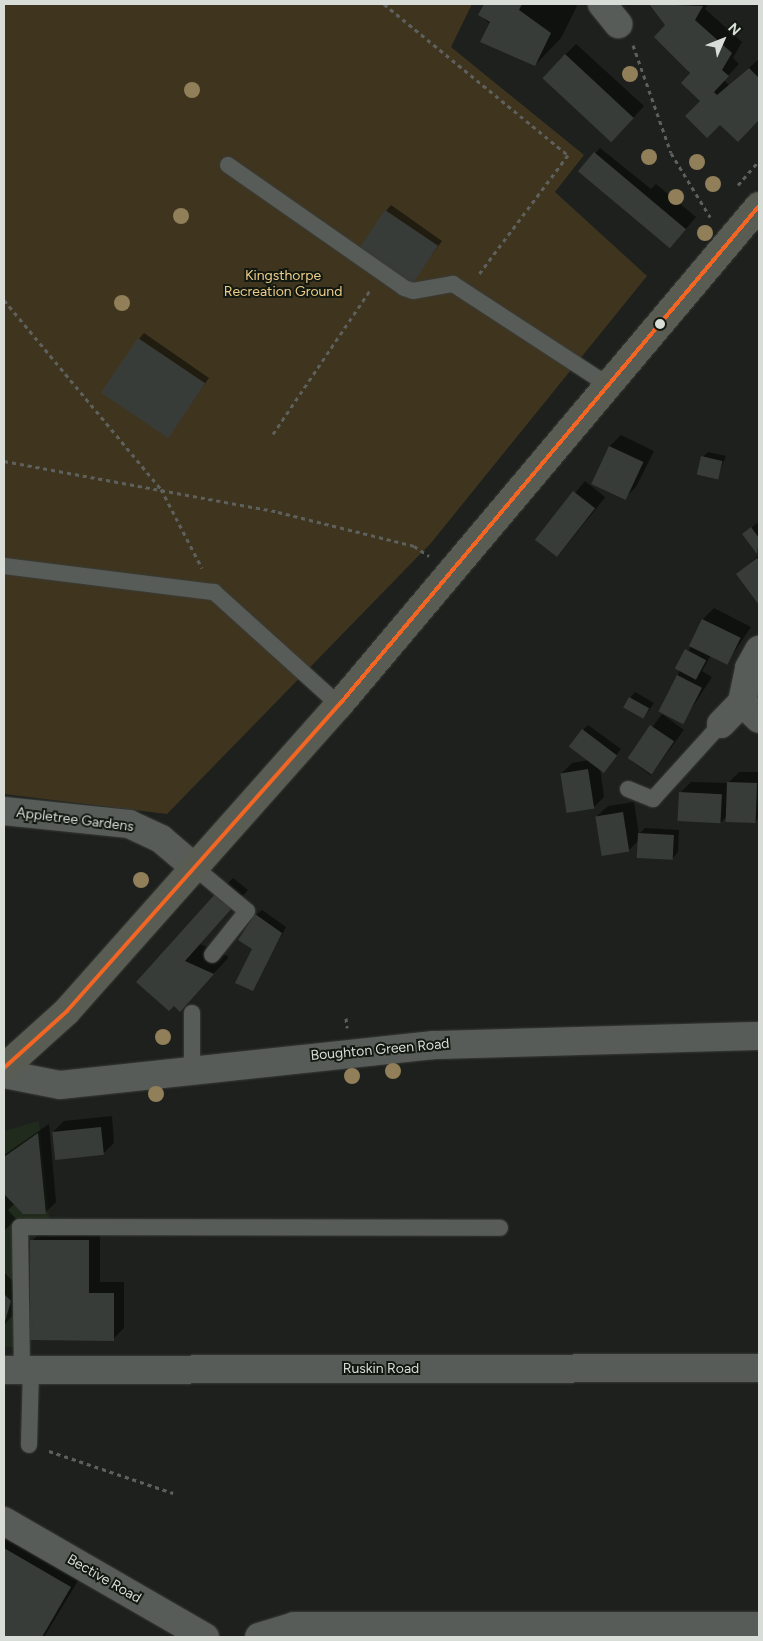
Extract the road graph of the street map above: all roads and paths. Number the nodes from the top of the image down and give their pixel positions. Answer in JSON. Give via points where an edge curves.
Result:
{"nodes":[{"id":1,"x":384,"y":4,"type":"edge"},
{"id":2,"x":610,"y":14,"type":"edge"},
{"id":3,"x":228,"y":165,"type":"dead end"},
{"id":4,"x":759,"y":206,"type":"edge"},
{"id":5,"x":710,"y":217,"type":"dead end"},
{"id":6,"x":382,"y":273,"type":"junction"},
{"id":7,"x":466,"y":292,"type":"junction"},
{"id":8,"x":4,"y":300,"type":"edge"},
{"id":9,"x":608,"y":385,"type":"junction"},
{"id":10,"x":272,"y":434,"type":"dead end"},
{"id":11,"x":4,"y":461,"type":"edge"},
{"id":12,"x":162,"y":489,"type":"junction"},
{"id":13,"x":4,"y":566,"type":"edge"},
{"id":14,"x":451,"y":572,"type":"junction"},
{"id":15,"x":214,"y":592,"type":"junction"},
{"id":16,"x":759,"y":650,"type":"edge"},
{"id":17,"x":339,"y":705,"type":"junction"},
{"id":18,"x":750,"y":710,"type":"edge"},
{"id":19,"x":721,"y":724,"type":"joint"},
{"id":20,"x":628,"y":789,"type":"dead end"},
{"id":21,"x":4,"y":811,"type":"edge"},
{"id":22,"x":194,"y":866,"type":"junction"},
{"id":23,"x":212,"y":955,"type":"dead end"},
{"id":24,"x":192,"y":1013,"type":"dead end"},
{"id":25,"x":759,"y":1036,"type":"edge"},
{"id":26,"x":4,"y":1068,"type":"edge"},
{"id":27,"x":192,"y":1069,"type":"junction"},
{"id":28,"x":4,"y":1074,"type":"edge"},
{"id":29,"x":500,"y":1228,"type":"dead end"},
{"id":30,"x":759,"y":1368,"type":"edge"},
{"id":31,"x":19,"y":1370,"type":"edge"},
{"id":32,"x":29,"y":1445,"type":"joint"},
{"id":33,"x":173,"y":1493,"type":"dead end"},
{"id":34,"x":4,"y":1521,"type":"edge"},
{"id":35,"x":759,"y":1626,"type":"edge"},
{"id":36,"x":205,"y":1637,"type":"edge"},
{"id":37,"x":259,"y":1637,"type":"edge"}],
"edges":[{"from":1,"to":7,"type":"path","via":[[568,155]]},
{"from":2,"to":5,"type":"path","via":[[637,52],[671,153]]},
{"from":3,"to":6,"type":"lane"},
{"from":4,"to":9,"type":"highway"},
{"from":6,"to":7,"type":"lane","via":[[413,291],[446,283]]},
{"from":6,"to":10,"type":"path"},
{"from":7,"to":9,"type":"lane"},
{"from":8,"to":12,"type":"path"},
{"from":9,"to":14,"type":"highway"},
{"from":11,"to":12,"type":"path"},
{"from":12,"to":14,"type":"path","via":[[414,546]]},
{"from":12,"to":15,"type":"path"},
{"from":13,"to":15,"type":"lane"},
{"from":14,"to":17,"type":"highway"},
{"from":15,"to":17,"type":"lane"},
{"from":16,"to":18,"type":"street","via":[[749,668]]},
{"from":17,"to":22,"type":"highway"},
{"from":18,"to":19,"type":"street"},
{"from":19,"to":20,"type":"lane","via":[[653,799]]},
{"from":21,"to":22,"type":"street","name":"Appletree Gardens","via":[[129,824],[161,838]]},
{"from":22,"to":23,"type":"lane","via":[[247,911]]},
{"from":22,"to":26,"type":"highway","via":[[62,1017]]},
{"from":24,"to":27,"type":"lane"},
{"from":25,"to":27,"type":"street","name":"Boughton Green Road","via":[[434,1045]]},
{"from":27,"to":28,"type":"street","name":"Boughton Green Road","via":[[60,1085]]},
{"from":29,"to":31,"type":"lane","via":[[20,1227]]},
{"from":30,"to":31,"type":"street","name":"Ruskin Road"},
{"from":31,"to":32,"type":"lane"},
{"from":32,"to":33,"type":"path"},
{"from":34,"to":36,"type":"street","name":"Bective Road"},
{"from":35,"to":37,"type":"street","via":[[294,1626]]}]}
